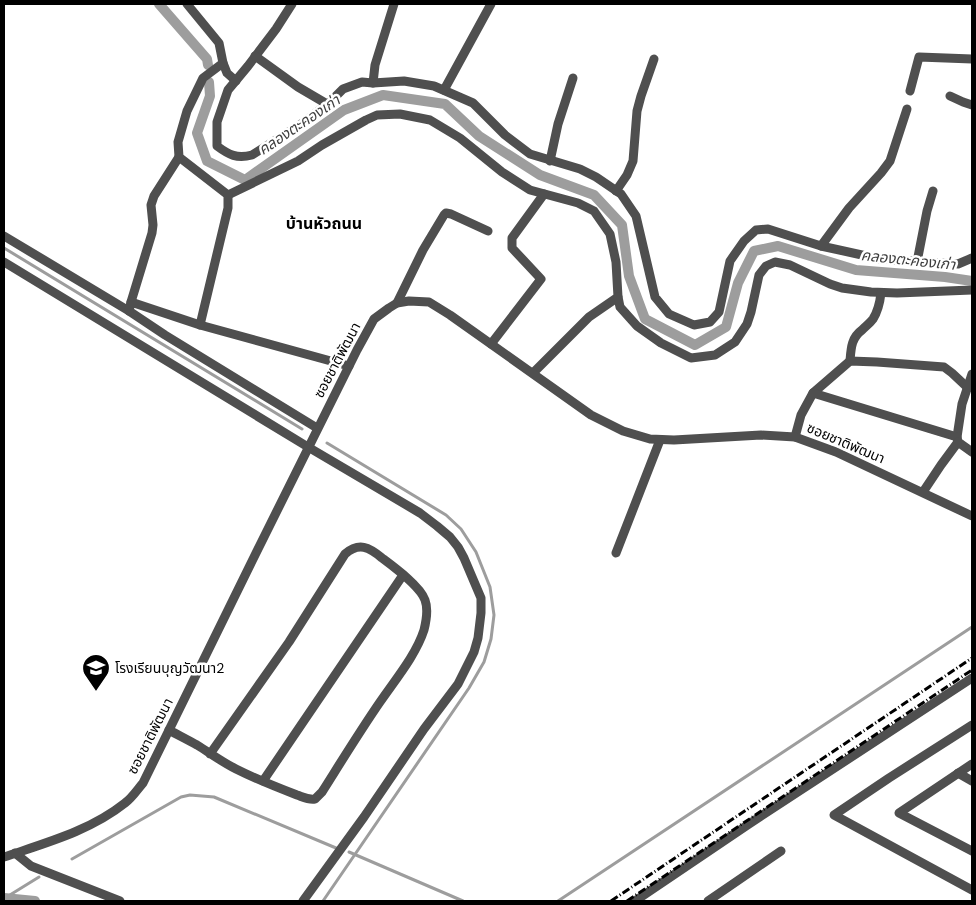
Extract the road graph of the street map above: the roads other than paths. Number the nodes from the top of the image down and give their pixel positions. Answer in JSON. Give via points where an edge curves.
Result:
{"nodes":[{"id":1,"x":187,"y":4,"type":"edge"},
{"id":2,"x":292,"y":4,"type":"edge"},
{"id":3,"x":394,"y":4,"type":"edge"},
{"id":4,"x":491,"y":4,"type":"edge"},
{"id":5,"x":255,"y":56,"type":"junction"},
{"id":6,"x":654,"y":59,"type":"dead end"},
{"id":7,"x":972,"y":59,"type":"edge"},
{"id":8,"x":224,"y":63,"type":"junction"},
{"id":9,"x":573,"y":78,"type":"dead end"},
{"id":10,"x":236,"y":81,"type":"junction"},
{"id":11,"x":374,"y":83,"type":"junction"},
{"id":12,"x":444,"y":90,"type":"junction"},
{"id":13,"x":910,"y":91,"type":"dead end"},
{"id":14,"x":950,"y":96,"type":"dead end"},
{"id":15,"x":327,"y":104,"type":"junction"},
{"id":16,"x":972,"y":105,"type":"edge"},
{"id":17,"x":907,"y":109,"type":"dead end"},
{"id":18,"x":179,"y":157,"type":"junction"},
{"id":19,"x":550,"y":161,"type":"junction"},
{"id":20,"x":616,"y":191,"type":"junction"},
{"id":21,"x":933,"y":191,"type":"dead end"},
{"id":22,"x":544,"y":194,"type":"junction"},
{"id":23,"x":228,"y":195,"type":"junction"},
{"id":24,"x":488,"y":231,"type":"dead end"},
{"id":25,"x":4,"y":236,"type":"edge"},
{"id":26,"x":822,"y":246,"type":"junction"},
{"id":27,"x":972,"y":258,"type":"edge"},
{"id":28,"x":4,"y":262,"type":"edge"},
{"id":29,"x":918,"y":262,"type":"junction"},
{"id":30,"x":972,"y":290,"type":"edge"},
{"id":31,"x":881,"y":293,"type":"junction"},
{"id":32,"x":618,"y":297,"type":"junction"},
{"id":33,"x":396,"y":304,"type":"junction"},
{"id":34,"x":130,"y":306,"type":"junction"},
{"id":35,"x":200,"y":326,"type":"junction"},
{"id":36,"x":491,"y":344,"type":"junction"},
{"id":37,"x":850,"y":361,"type":"junction"},
{"id":38,"x":348,"y":366,"type":"junction"},
{"id":39,"x":533,"y":373,"type":"junction"},
{"id":40,"x":972,"y":374,"type":"edge"},
{"id":41,"x":968,"y":388,"type":"junction"},
{"id":42,"x":812,"y":393,"type":"junction"},
{"id":43,"x":317,"y":428,"type":"junction"},
{"id":44,"x":795,"y":436,"type":"junction"},
{"id":45,"x":660,"y":440,"type":"junction"},
{"id":46,"x":958,"y":440,"type":"junction"},
{"id":47,"x":308,"y":447,"type":"junction"},
{"id":48,"x":972,"y":452,"type":"edge"},
{"id":49,"x":923,"y":492,"type":"junction"},
{"id":50,"x":972,"y":516,"type":"edge"},
{"id":51,"x":616,"y":553,"type":"dead end"},
{"id":52,"x":403,"y":575,"type":"junction"},
{"id":53,"x":972,"y":678,"type":"edge"},
{"id":54,"x":972,"y":725,"type":"edge"},
{"id":55,"x":169,"y":730,"type":"junction"},
{"id":56,"x":210,"y":754,"type":"junction"},
{"id":57,"x":972,"y":764,"type":"edge"},
{"id":58,"x":958,"y":773,"type":"junction"},
{"id":59,"x":972,"y":780,"type":"edge"},
{"id":60,"x":263,"y":781,"type":"junction"},
{"id":61,"x":781,"y":851,"type":"dead end"},
{"id":62,"x":972,"y":851,"type":"edge"},
{"id":63,"x":15,"y":853,"type":"junction"},
{"id":64,"x":4,"y":857,"type":"edge"},
{"id":65,"x":972,"y":890,"type":"edge"},
{"id":66,"x":120,"y":901,"type":"edge"},
{"id":67,"x":303,"y":901,"type":"edge"},
{"id":68,"x":635,"y":901,"type":"edge"},
{"id":69,"x":708,"y":901,"type":"edge"}],
"edges":[{"from":1,"to":8,"type":"street","via":[[219,43]]},
{"from":2,"to":5,"type":"street"},
{"from":3,"to":11,"type":"street","via":[[375,65]]},
{"from":4,"to":12,"type":"street"},
{"from":5,"to":10,"type":"street"},
{"from":5,"to":15,"type":"street"},
{"from":6,"to":20,"type":"street","via":[[637,110],[633,161]]},
{"from":7,"to":13,"type":"street","via":[[919,58]]},
{"from":8,"to":10,"type":"street","via":[[227,73]]},
{"from":8,"to":18,"type":"street","via":[[203,78],[187,110],[178,142]]},
{"from":9,"to":19,"type":"street"},
{"from":10,"to":15,"type":"street","via":[[228,90],[217,122],[218,146],[228,154],[252,155]]},
{"from":11,"to":12,"type":"street","via":[[404,82]]},
{"from":11,"to":15,"type":"street","via":[[362,82],[344,89]]},
{"from":12,"to":19,"type":"street","via":[[473,103],[505,135],[530,154]]},
{"from":14,"to":16,"type":"street"},
{"from":17,"to":26,"type":"street","via":[[890,161],[849,208]]},
{"from":18,"to":23,"type":"street"},
{"from":18,"to":34,"type":"street","via":[[151,205],[152,233]]},
{"from":19,"to":20,"type":"street","via":[[580,169]]},
{"from":20,"to":26,"type":"street","via":[[636,216],[655,297],[670,314],[694,325],[710,322],[719,312],[730,260],[744,240],[756,230],[768,229]]},
{"from":21,"to":29,"type":"street"},
{"from":22,"to":23,"type":"street","via":[[530,190],[502,172],[460,138],[430,120],[400,114],[366,120],[298,161]]},
{"from":22,"to":32,"type":"street","via":[[594,211],[610,234]]},
{"from":22,"to":36,"type":"street","via":[[512,238],[512,248],[541,279]]},
{"from":23,"to":35,"type":"street","via":[[228,208]]},
{"from":24,"to":33,"type":"street","via":[[451,214],[444,214]]},
{"from":25,"to":34,"type":"street"},
{"from":26,"to":29,"type":"street","via":[[880,259]]},
{"from":27,"to":29,"type":"street","via":[[958,264]]},
{"from":28,"to":47,"type":"street"},
{"from":30,"to":31,"type":"street"},
{"from":31,"to":32,"type":"street","via":[[842,288],[790,265],[775,262],[766,266],[759,275],[752,312],[736,342],[715,355],[691,358],[637,326],[620,307]]},
{"from":31,"to":37,"type":"street","via":[[877,313],[853,340]]},
{"from":32,"to":39,"type":"street","via":[[589,317]]},
{"from":33,"to":36,"type":"street","name":"ซอยชาติพัฒนา","via":[[429,302]]},
{"from":33,"to":38,"type":"street","name":"ซอยชาติพัฒนา","via":[[374,319]]},
{"from":34,"to":35,"type":"street"},
{"from":34,"to":43,"type":"street","via":[[165,335]]},
{"from":35,"to":38,"type":"street"},
{"from":36,"to":39,"type":"street","name":"ซอยชาติพัฒนา"},
{"from":37,"to":41,"type":"street","via":[[944,367]]},
{"from":37,"to":42,"type":"street"},
{"from":38,"to":43,"type":"street","name":"ซอยชาติพัฒนา"},
{"from":39,"to":45,"type":"street","name":"ซอยชาติพัฒนา","via":[[591,415],[623,431]]},
{"from":40,"to":41,"type":"street"},
{"from":41,"to":46,"type":"street","via":[[962,404]]},
{"from":42,"to":44,"type":"street"},
{"from":42,"to":46,"type":"street"},
{"from":43,"to":47,"type":"street","name":"ซอยชาติพัฒนา"},
{"from":44,"to":45,"type":"street","name":"ซอยชาติพัฒนา","via":[[761,434]]},
{"from":44,"to":49,"type":"street","name":"ซอยชาติพัฒนา"},
{"from":45,"to":51,"type":"street"},
{"from":46,"to":48,"type":"street"},
{"from":46,"to":49,"type":"street"},
{"from":47,"to":55,"type":"street","name":"ซอยชาติพัฒนา"},
{"from":47,"to":67,"type":"street","via":[[420,513],[450,537],[474,580],[481,598],[481,613],[474,652],[458,684]]},
{"from":49,"to":50,"type":"street","name":"ซอยชาติพัฒนา"},
{"from":52,"to":56,"type":"street","via":[[364,547],[351,549],[345,554],[289,642]]},
{"from":52,"to":60,"type":"street"},
{"from":52,"to":60,"type":"street","via":[[426,602],[424,631],[412,655],[322,792],[311,799]]},
{"from":53,"to":68,"type":"street"},
{"from":54,"to":65,"type":"street","via":[[834,816]]},
{"from":55,"to":56,"type":"street"},
{"from":55,"to":63,"type":"street","name":"ซอยชาติพัฒนา","via":[[143,783],[126,803],[68,835]]},
{"from":56,"to":60,"type":"street"},
{"from":57,"to":58,"type":"street"},
{"from":58,"to":59,"type":"street"},
{"from":58,"to":62,"type":"street","via":[[899,813]]},
{"from":61,"to":69,"type":"street"},
{"from":63,"to":64,"type":"street","name":"ซอยชาติพัฒนา"},
{"from":63,"to":66,"type":"street","via":[[31,866]]}]}
